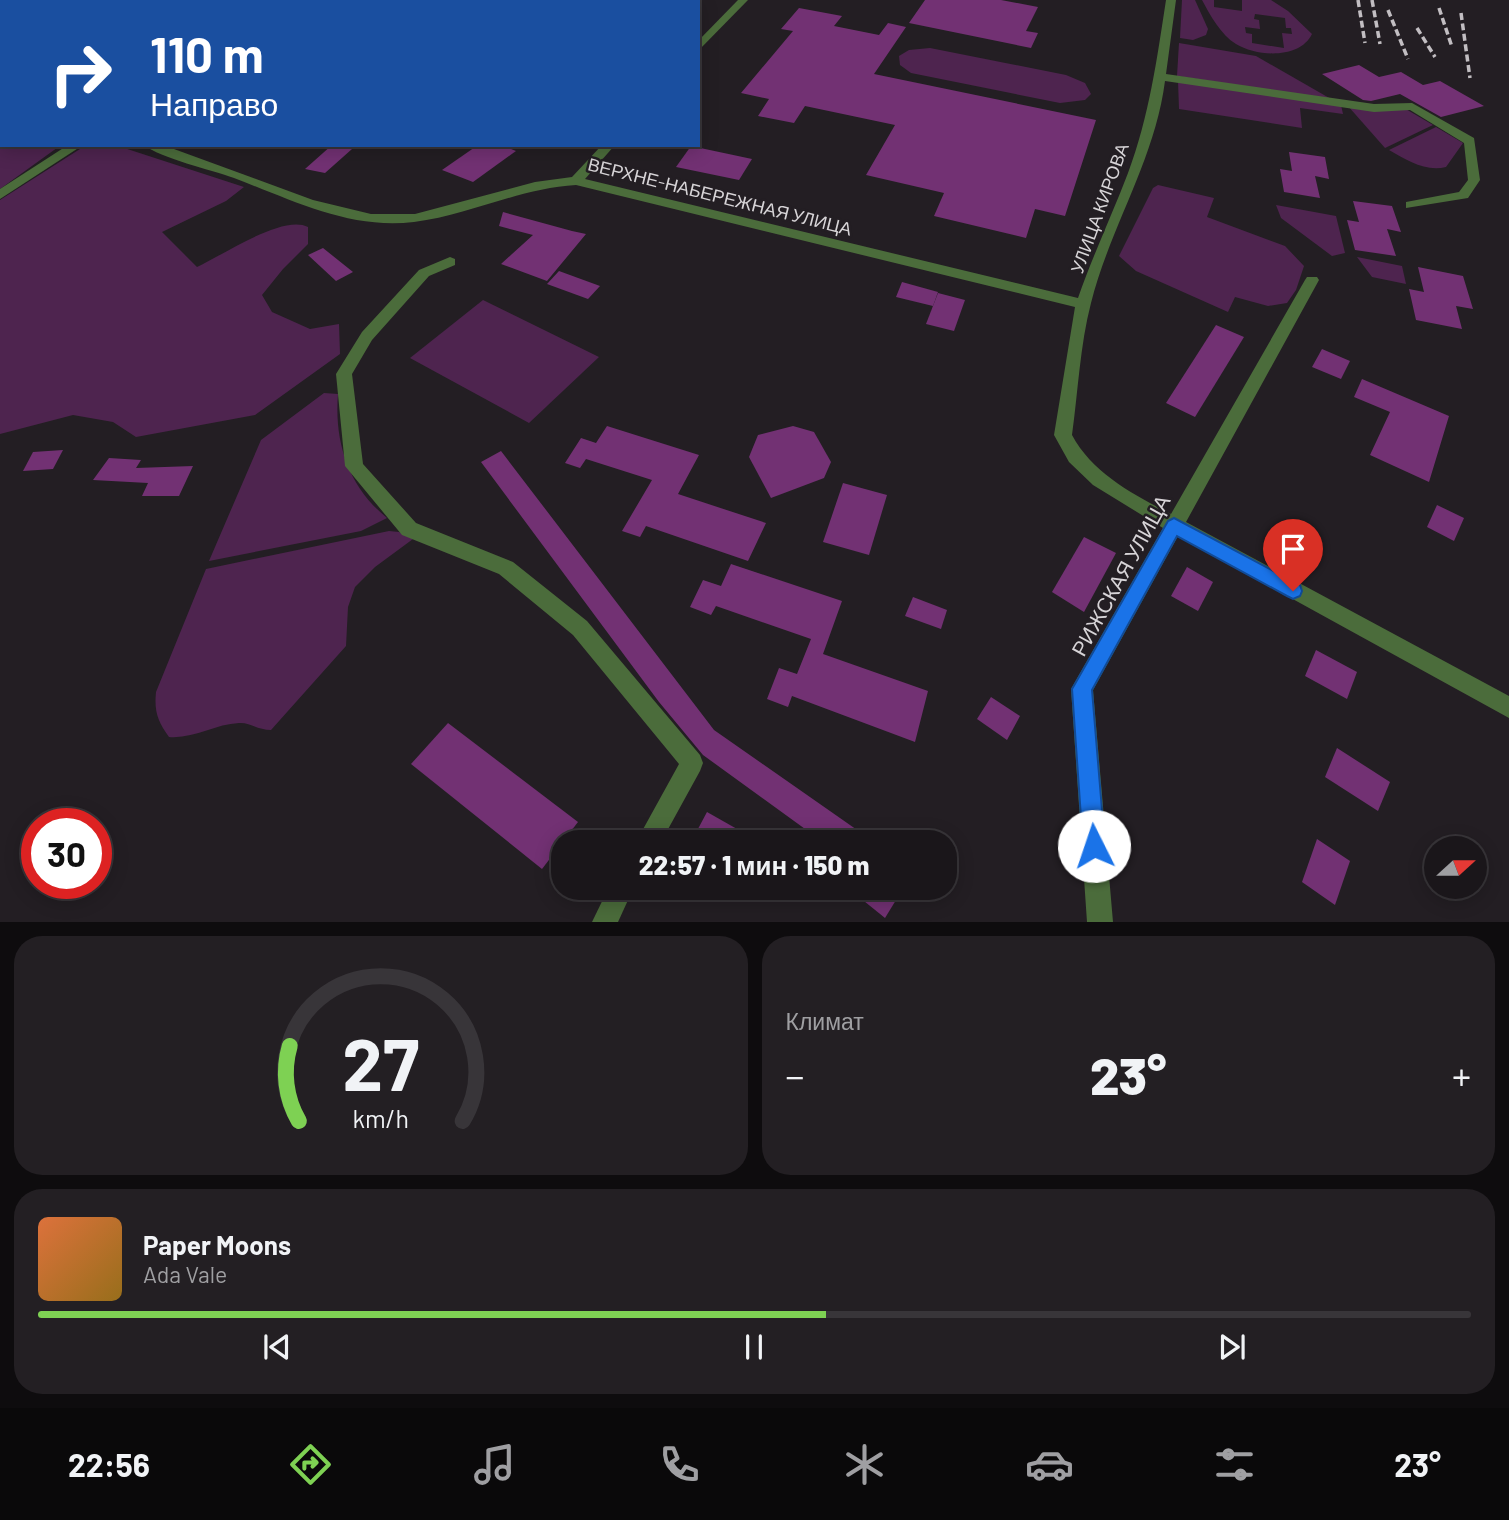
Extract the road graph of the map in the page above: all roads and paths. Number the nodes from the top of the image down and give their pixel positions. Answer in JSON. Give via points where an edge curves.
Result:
{"nodes":[{"id":1,"x":743,"y":0,"type":"edge"},
{"id":2,"x":1171,"y":0,"type":"edge"},
{"id":3,"x":700,"y":46,"type":"edge"},
{"id":4,"x":1161,"y":77,"type":"junction"},
{"id":5,"x":74,"y":147,"type":"edge"},
{"id":6,"x":156,"y":147,"type":"edge"},
{"id":7,"x":607,"y":147,"type":"edge"},
{"id":8,"x":576,"y":181,"type":"junction"},
{"id":9,"x":0,"y":195,"type":"edge"},
{"id":10,"x":1411,"y":205,"type":"dead end"},
{"id":11,"x":450,"y":262,"type":"dead end"},
{"id":12,"x":1312,"y":280,"type":"dead end"},
{"id":13,"x":1083,"y":304,"type":"junction"},
{"id":14,"x":1174,"y":526,"type":"junction"},
{"id":15,"x":1509,"y":708,"type":"edge"},
{"id":16,"x":655,"y":830,"type":"edge"},
{"id":17,"x":615,"y":900,"type":"edge"},
{"id":18,"x":604,"y":922,"type":"edge"},
{"id":19,"x":1100,"y":922,"type":"edge"}],
"edges":[{"from":1,"to":3,"type":"street"},
{"from":2,"to":4,"type":"street","name":"УЛИЦА КИРОВА"},
{"from":4,"to":10,"type":"street","via":[[1374,108],[1412,106],[1470,141],[1474,180],[1463,195]]},
{"from":4,"to":13,"type":"street","name":"УЛИЦА КИРОВА","via":[[1135,172]]},
{"from":5,"to":9,"type":"street"},
{"from":6,"to":8,"type":"street","name":"ВЕРХНЕ-НАБЕРЕЖНАЯ УЛИЦА","via":[[332,212],[362,218],[414,218],[539,184]]},
{"from":7,"to":8,"type":"street"},
{"from":8,"to":13,"type":"street","name":"ВЕРХНЕ-НАБЕРЕЖНАЯ УЛИЦА"},
{"from":11,"to":16,"type":"street","via":[[424,273],[367,336],[344,374],[354,466],[409,529],[506,568],[580,628],[692,763]]},
{"from":12,"to":14,"type":"street","name":"РИЖСКАЯ УЛИЦА"},
{"from":13,"to":14,"type":"street","name":"УЛИЦА КИРОВА","via":[[1063,435],[1075,457],[1099,481]]},
{"from":14,"to":15,"type":"street","name":"УЛИЦА КИРОВА"},
{"from":14,"to":19,"type":"street","name":"РИЖСКАЯ УЛИЦА","via":[[1082,689]]},
{"from":17,"to":18,"type":"street"}]}
